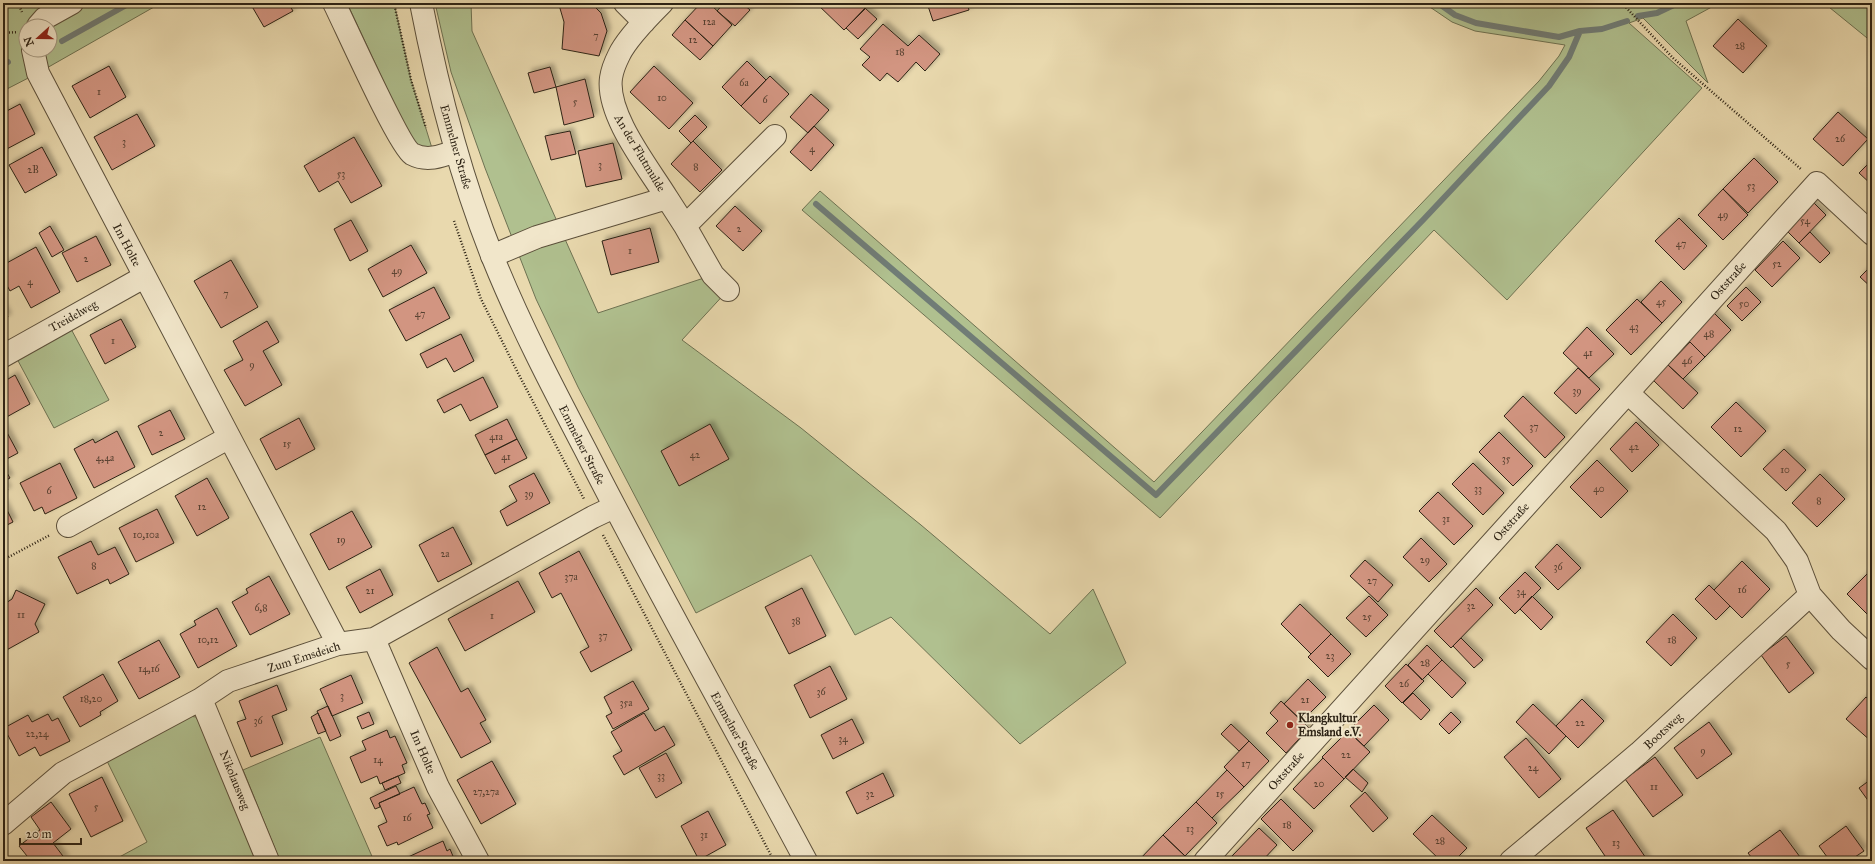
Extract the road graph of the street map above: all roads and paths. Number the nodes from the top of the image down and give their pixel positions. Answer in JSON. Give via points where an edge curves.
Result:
{"nodes":[{"id":1,"x":72,"y":3,"type":"edge"},
{"id":2,"x":334,"y":3,"type":"edge"},
{"id":3,"x":394,"y":3,"type":"edge"},
{"id":4,"x":421,"y":3,"type":"edge"},
{"id":5,"x":625,"y":3,"type":"edge"},
{"id":6,"x":662,"y":3,"type":"edge"},
{"id":7,"x":1622,"y":3,"type":"edge"},
{"id":8,"x":45,"y":18,"type":"edge"},
{"id":9,"x":644,"y":22,"type":"junction"},
{"id":10,"x":18,"y":32,"type":"edge"},
{"id":11,"x":3,"y":33,"type":"edge"},
{"id":12,"x":35,"y":58,"type":"edge"},
{"id":13,"x":775,"y":136,"type":"dead end"},
{"id":14,"x":456,"y":151,"type":"junction"},
{"id":15,"x":435,"y":158,"type":"junction"},
{"id":16,"x":1817,"y":183,"type":"junction"},
{"id":17,"x":667,"y":198,"type":"junction"},
{"id":18,"x":685,"y":226,"type":"junction"},
{"id":19,"x":1872,"y":234,"type":"edge"},
{"id":20,"x":492,"y":256,"type":"junction"},
{"id":21,"x":144,"y":277,"type":"junction"},
{"id":22,"x":728,"y":290,"type":"dead end"},
{"id":23,"x":3,"y":356,"type":"edge"},
{"id":24,"x":1628,"y":393,"type":"junction"},
{"id":25,"x":228,"y":438,"type":"junction"},
{"id":26,"x":614,"y":507,"type":"junction"},
{"id":27,"x":593,"y":517,"type":"junction"},
{"id":28,"x":68,"y":526,"type":"joint"},
{"id":29,"x":3,"y":560,"type":"edge"},
{"id":30,"x":1810,"y":595,"type":"junction"},
{"id":31,"x":374,"y":639,"type":"junction"},
{"id":32,"x":338,"y":644,"type":"junction"},
{"id":33,"x":1872,"y":659,"type":"edge"},
{"id":34,"x":201,"y":698,"type":"junction"},
{"id":35,"x":3,"y":824,"type":"edge"},
{"id":36,"x":268,"y":861,"type":"edge"},
{"id":37,"x":478,"y":861,"type":"edge"},
{"id":38,"x":774,"y":861,"type":"edge"},
{"id":39,"x":806,"y":861,"type":"edge"},
{"id":40,"x":1205,"y":861,"type":"edge"},
{"id":41,"x":1511,"y":861,"type":"edge"}],
"edges":[{"from":1,"to":8,"type":"street"},
{"from":2,"to":15,"type":"street","via":[[404,144],[411,153],[419,157]]},
{"from":3,"to":15,"type":"path","via":[[411,80]]},
{"from":4,"to":14,"type":"street","name":"Emmelner Straße","via":[[433,66]]},
{"from":5,"to":9,"type":"street"},
{"from":6,"to":9,"type":"street","name":"An der Flutmulde"},
{"from":7,"to":16,"type":"path","via":[[1702,85]]},
{"from":9,"to":17,"type":"street","name":"An der Flutmulde","via":[[619,54],[611,78],[612,98],[617,117]]},
{"from":10,"to":11,"type":"path"},
{"from":12,"to":21,"type":"street","name":"Im Holte","via":[[38,73]]},
{"from":13,"to":18,"type":"street"},
{"from":14,"to":15,"type":"street"},
{"from":14,"to":20,"type":"street","name":"Emmelner Straße"},
{"from":16,"to":19,"type":"street"},
{"from":16,"to":24,"type":"street","name":"Oststraße"},
{"from":17,"to":18,"type":"street","name":"An der Flutmulde"},
{"from":17,"to":20,"type":"street","name":"An der Flutmulde","via":[[543,235]]},
{"from":18,"to":22,"type":"street","name":"An der Flutmulde","via":[[714,275]]},
{"from":20,"to":26,"type":"street","name":"Emmelner Straße","via":[[544,370]]},
{"from":21,"to":23,"type":"street","name":"Treidelweg"},
{"from":21,"to":25,"type":"street","name":"Im Holte"},
{"from":24,"to":30,"type":"street","via":[[1776,531],[1797,561]]},
{"from":24,"to":40,"type":"street","name":"Oststraße"},
{"from":25,"to":28,"type":"street"},
{"from":25,"to":32,"type":"street","name":"Im Holte"},
{"from":26,"to":27,"type":"street","name":"Zum Emsdeich"},
{"from":26,"to":39,"type":"street","name":"Emmelner Straße"},
{"from":27,"to":31,"type":"street","name":"Zum Emsdeich"},
{"from":27,"to":38,"type":"path"},
{"from":28,"to":29,"type":"path"},
{"from":30,"to":33,"type":"street","via":[[1841,630]]},
{"from":30,"to":41,"type":"street","name":"Bootsweg","via":[[1639,753]]},
{"from":31,"to":32,"type":"street","name":"Zum Emsdeich"},
{"from":31,"to":37,"type":"street","name":"Im Holte","via":[[438,787]]},
{"from":32,"to":34,"type":"street","name":"Zum Emsdeich","via":[[228,681]]},
{"from":34,"to":35,"type":"street","name":"Zum Emsdeich","via":[[63,773]]},
{"from":34,"to":36,"type":"street","name":"Nikolausweg"}]}
